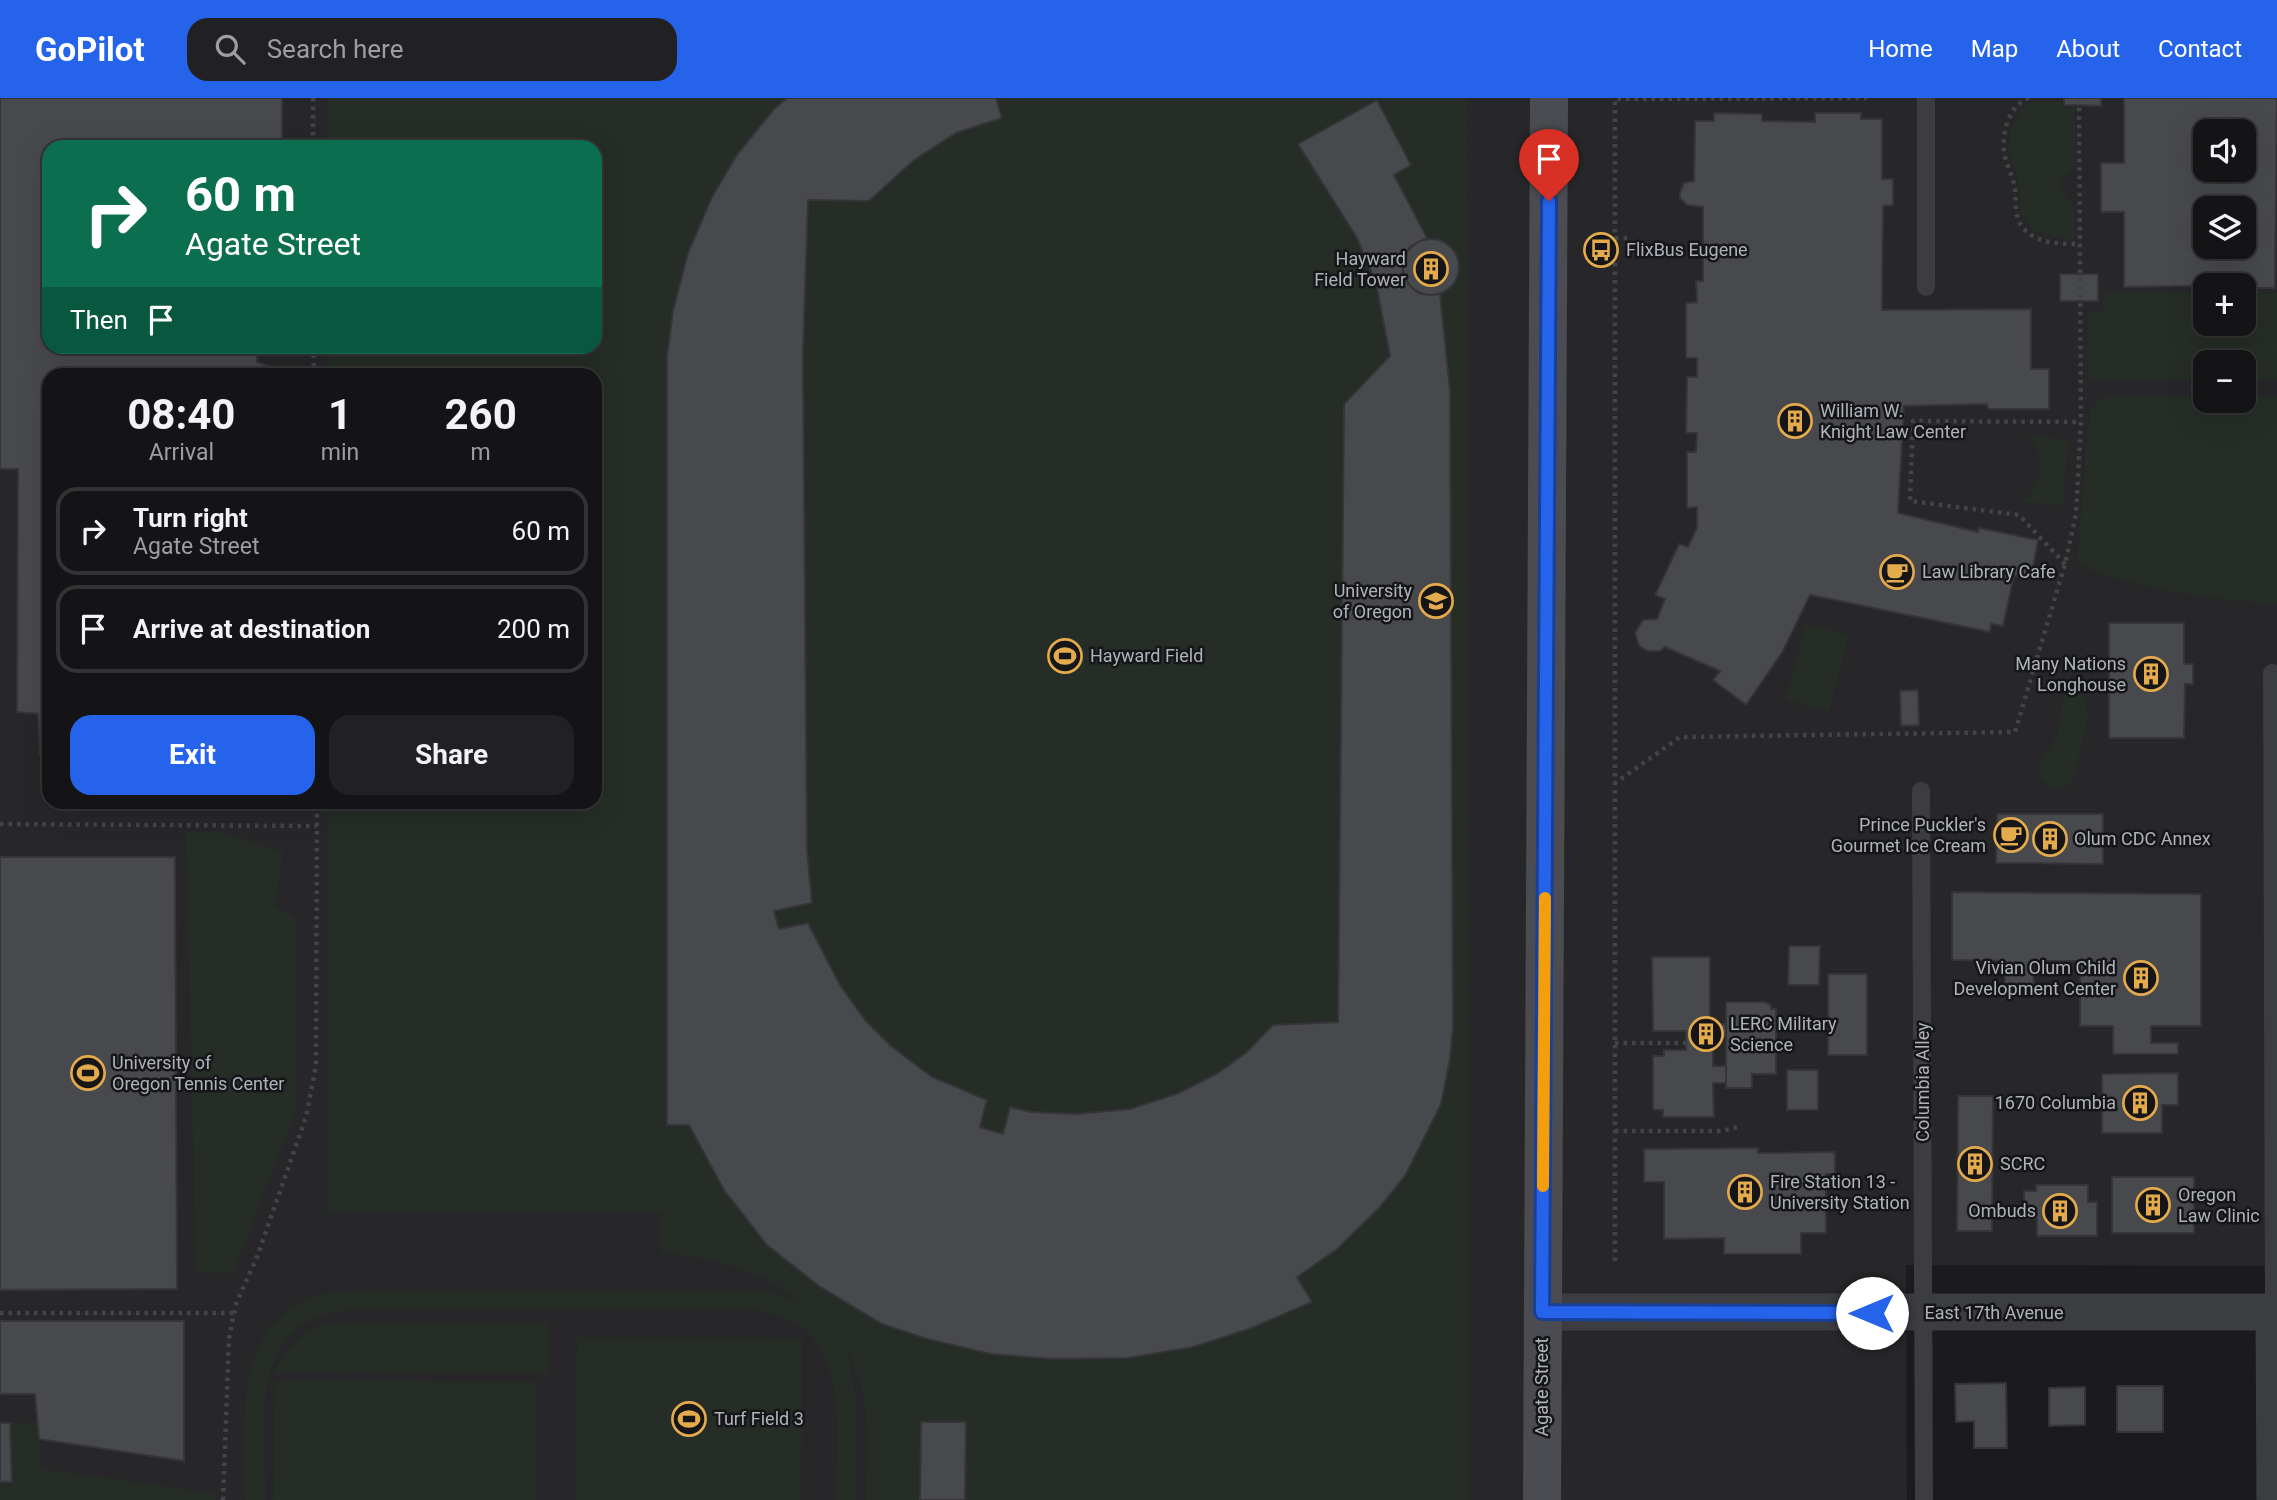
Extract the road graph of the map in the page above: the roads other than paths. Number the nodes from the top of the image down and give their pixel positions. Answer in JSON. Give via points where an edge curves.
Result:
{"nodes":[{"id":1,"x":1549,"y":98,"type":"edge"},
{"id":2,"x":1926,"y":98,"type":"edge"},
{"id":3,"x":1926,"y":287,"type":"dead end"},
{"id":4,"x":2272,"y":673,"type":"dead end"},
{"id":5,"x":1921,"y":791,"type":"dead end"},
{"id":6,"x":1542,"y":1312,"type":"junction"},
{"id":7,"x":2276,"y":1312,"type":"edge"},
{"id":8,"x":1924,"y":1313,"type":"junction"},
{"id":9,"x":1542,"y":1500,"type":"edge"},
{"id":10,"x":1924,"y":1500,"type":"edge"},
{"id":11,"x":2275,"y":1500,"type":"edge"}],
"edges":[{"from":1,"to":6,"type":"street","name":"Agate Street"},
{"from":2,"to":3,"type":"lane"},
{"from":4,"to":7,"type":"lane"},
{"from":5,"to":8,"type":"lane","name":"Columbia Alley"},
{"from":6,"to":8,"type":"street","name":"East 17th Avenue"},
{"from":6,"to":9,"type":"street","name":"Agate Street"},
{"from":7,"to":8,"type":"street","name":"East 17th Avenue"},
{"from":7,"to":11,"type":"street"},
{"from":8,"to":10,"type":"lane","name":"Columbia Alley"}]}
